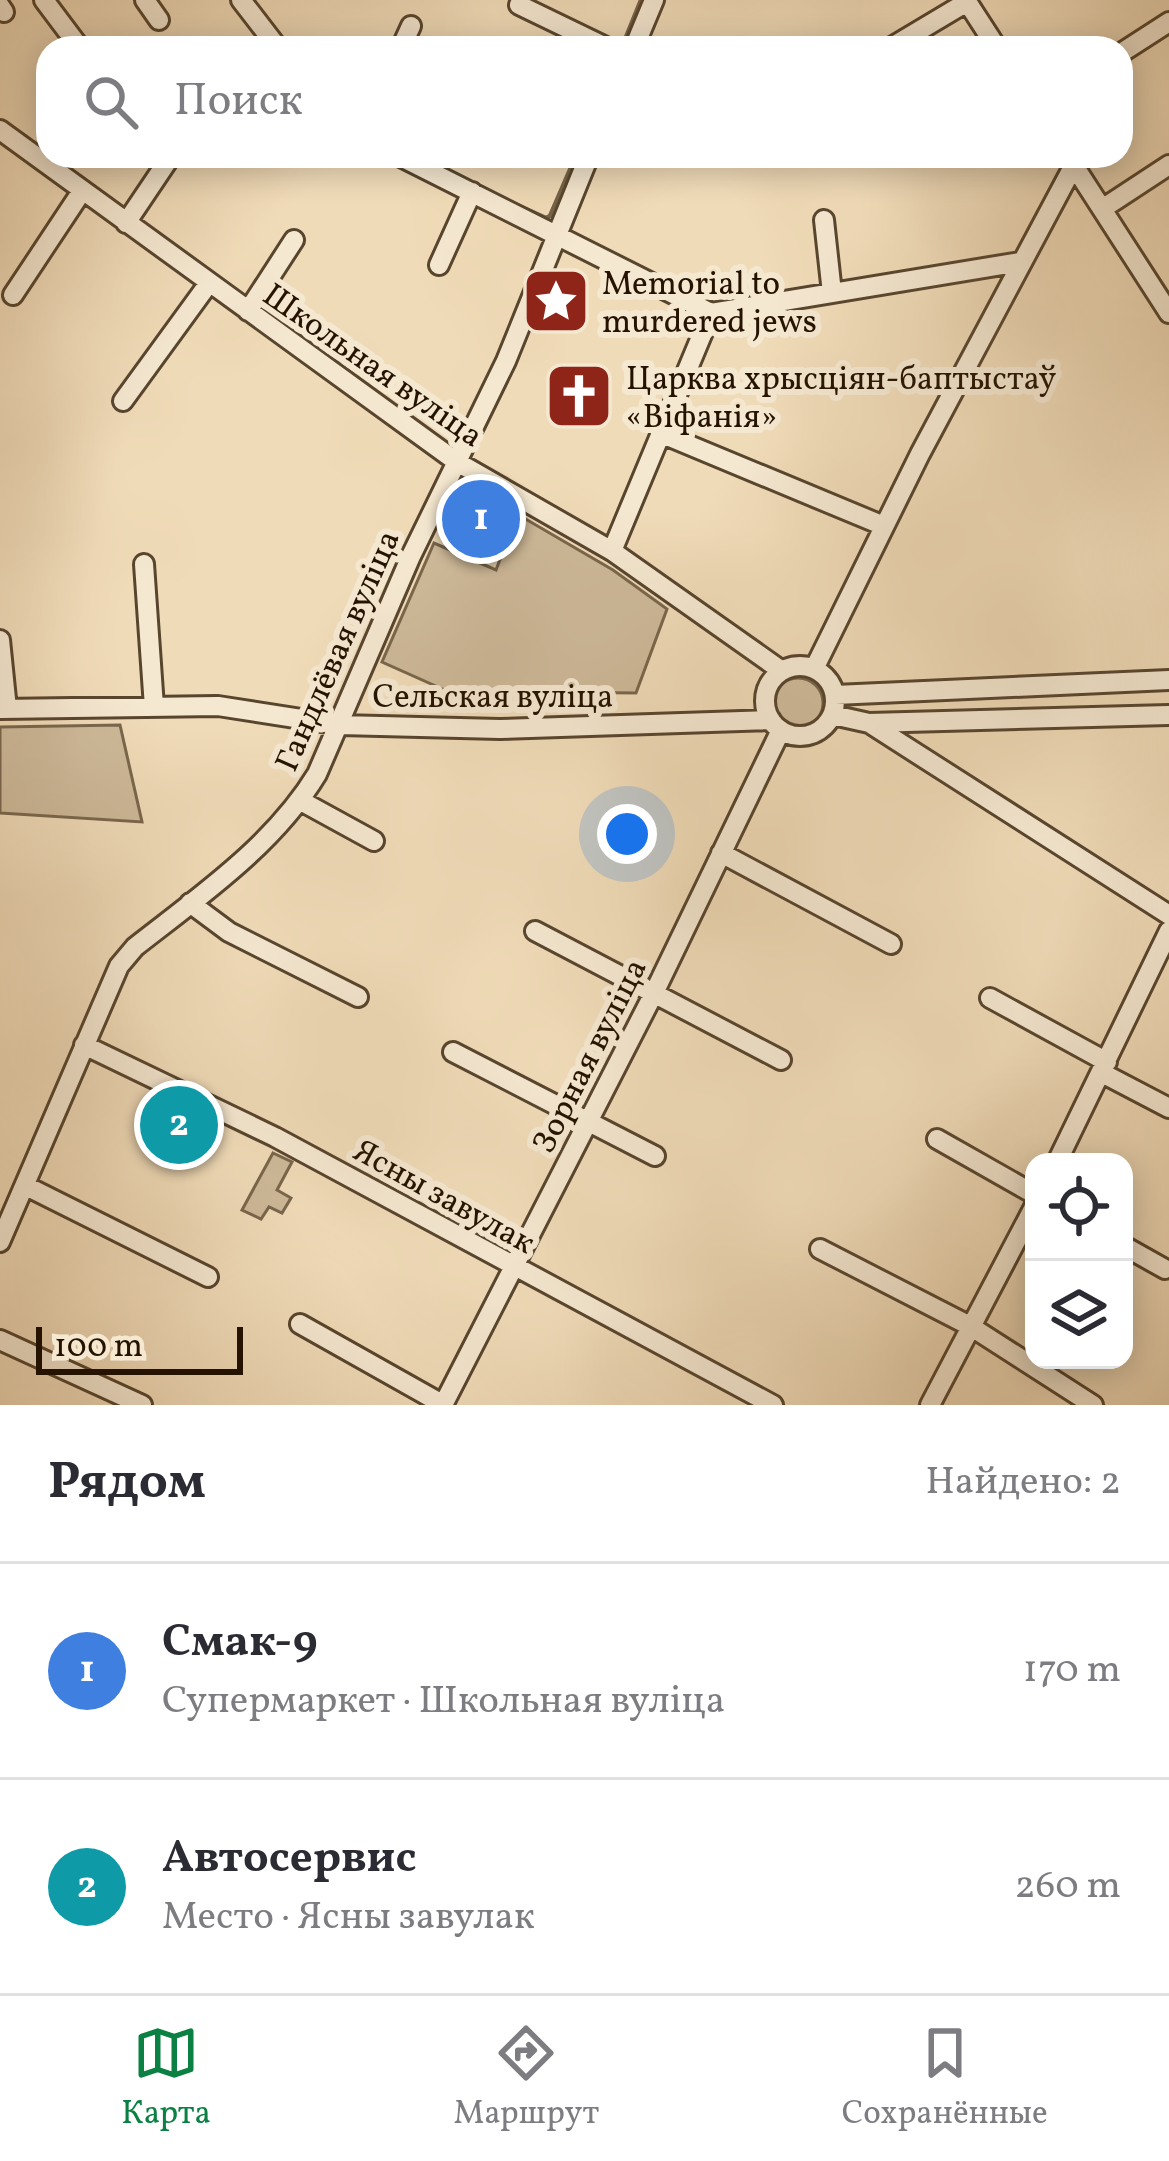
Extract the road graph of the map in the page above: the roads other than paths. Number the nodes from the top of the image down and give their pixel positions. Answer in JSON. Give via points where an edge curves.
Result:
{"nodes":[{"id":1,"x":44,"y":0,"type":"edge"},
{"id":2,"x":145,"y":0,"type":"edge"},
{"id":3,"x":241,"y":0,"type":"edge"},
{"id":4,"x":654,"y":0,"type":"edge"},
{"id":5,"x":993,"y":0,"type":"edge"},
{"id":6,"x":519,"y":5,"type":"dead end"},
{"id":7,"x":969,"y":5,"type":"edge"},
{"id":8,"x":159,"y":20,"type":"dead end"},
{"id":9,"x":1169,"y":22,"type":"edge"},
{"id":10,"x":411,"y":26,"type":"dead end"},
{"id":11,"x":71,"y":36,"type":"edge"},
{"id":12,"x":269,"y":36,"type":"edge"},
{"id":13,"x":406,"y":36,"type":"edge"},
{"id":14,"x":583,"y":36,"type":"edge"},
{"id":15,"x":639,"y":36,"type":"edge"},
{"id":16,"x":912,"y":36,"type":"edge"},
{"id":17,"x":989,"y":36,"type":"edge"},
{"id":18,"x":1133,"y":45,"type":"edge"},
{"id":19,"x":0,"y":130,"type":"edge"},
{"id":20,"x":36,"y":156,"type":"edge"},
{"id":21,"x":1169,"y":165,"type":"edge"},
{"id":22,"x":52,"y":168,"type":"edge"},
{"id":23,"x":163,"y":168,"type":"edge"},
{"id":24,"x":423,"y":168,"type":"edge"},
{"id":25,"x":584,"y":168,"type":"edge"},
{"id":26,"x":1067,"y":168,"type":"edge"},
{"id":27,"x":1076,"y":168,"type":"edge"},
{"id":28,"x":82,"y":190,"type":"junction"},
{"id":29,"x":472,"y":192,"type":"junction"},
{"id":30,"x":1102,"y":209,"type":"junction"},
{"id":31,"x":824,"y":220,"type":"dead end"},
{"id":32,"x":126,"y":223,"type":"junction"},
{"id":33,"x":557,"y":232,"type":"junction"},
{"id":34,"x":294,"y":240,"type":"dead end"},
{"id":35,"x":1020,"y":262,"type":"junction"},
{"id":36,"x":439,"y":266,"type":"dead end"},
{"id":37,"x":209,"y":283,"type":"junction"},
{"id":38,"x":832,"y":293,"type":"junction"},
{"id":39,"x":13,"y":295,"type":"dead end"},
{"id":40,"x":1168,"y":310,"type":"edge"},
{"id":41,"x":248,"y":311,"type":"junction"},
{"id":42,"x":711,"y":313,"type":"junction"},
{"id":43,"x":123,"y":400,"type":"dead end"},
{"id":44,"x":660,"y":433,"type":"junction"},
{"id":45,"x":457,"y":462,"type":"junction"},
{"id":46,"x":884,"y":526,"type":"junction"},
{"id":47,"x":612,"y":551,"type":"junction"},
{"id":48,"x":144,"y":564,"type":"dead end"},
{"id":49,"x":0,"y":640,"type":"edge"},
{"id":50,"x":814,"y":669,"type":"junction"},
{"id":51,"x":782,"y":671,"type":"junction"},
{"id":52,"x":1169,"y":680,"type":"edge"},
{"id":53,"x":834,"y":705,"type":"junction"},
{"id":54,"x":154,"y":706,"type":"junction"},
{"id":55,"x":4,"y":709,"type":"edge"},
{"id":56,"x":1169,"y":715,"type":"edge"},
{"id":57,"x":340,"y":724,"type":"junction"},
{"id":58,"x":869,"y":724,"type":"junction"},
{"id":59,"x":776,"y":725,"type":"junction"},
{"id":60,"x":301,"y":801,"type":"junction"},
{"id":61,"x":374,"y":841,"type":"dead end"},
{"id":62,"x":721,"y":853,"type":"junction"},
{"id":63,"x":190,"y":903,"type":"junction"},
{"id":64,"x":1169,"y":915,"type":"edge"},
{"id":65,"x":535,"y":931,"type":"dead end"},
{"id":66,"x":1169,"y":931,"type":"edge"},
{"id":67,"x":891,"y":944,"type":"dead end"},
{"id":68,"x":653,"y":994,"type":"junction"},
{"id":69,"x":358,"y":997,"type":"dead end"},
{"id":70,"x":990,"y":998,"type":"dead end"},
{"id":71,"x":84,"y":1045,"type":"junction"},
{"id":72,"x":453,"y":1052,"type":"dead end"},
{"id":73,"x":781,"y":1060,"type":"dead end"},
{"id":74,"x":1105,"y":1068,"type":"junction"},
{"id":75,"x":1169,"y":1108,"type":"edge"},
{"id":76,"x":588,"y":1122,"type":"junction"},
{"id":77,"x":937,"y":1138,"type":"dead end"},
{"id":78,"x":1062,"y":1153,"type":"edge"},
{"id":79,"x":655,"y":1156,"type":"dead end"},
{"id":80,"x":26,"y":1186,"type":"junction"},
{"id":81,"x":1025,"y":1189,"type":"edge"},
{"id":82,"x":1025,"y":1224,"type":"edge"},
{"id":83,"x":0,"y":1242,"type":"edge"},
{"id":84,"x":820,"y":1249,"type":"dead end"},
{"id":85,"x":1133,"y":1251,"type":"edge"},
{"id":86,"x":513,"y":1266,"type":"junction"},
{"id":87,"x":1165,"y":1269,"type":"dead end"},
{"id":88,"x":208,"y":1277,"type":"dead end"},
{"id":89,"x":300,"y":1324,"type":"dead end"},
{"id":90,"x":970,"y":1326,"type":"junction"},
{"id":91,"x":0,"y":1340,"type":"edge"},
{"id":92,"x":142,"y":1405,"type":"edge"},
{"id":93,"x":443,"y":1405,"type":"edge"},
{"id":94,"x":773,"y":1405,"type":"edge"},
{"id":95,"x":930,"y":1405,"type":"edge"},
{"id":96,"x":1093,"y":1405,"type":"edge"}],
"edges":[{"from":1,"to":11,"type":"street"},
{"from":2,"to":8,"type":"street"},
{"from":3,"to":12,"type":"street"},
{"from":4,"to":15,"type":"street"},
{"from":5,"to":7,"type":"street"},
{"from":6,"to":14,"type":"street"},
{"from":7,"to":16,"type":"street"},
{"from":7,"to":17,"type":"street"},
{"from":9,"to":18,"type":"street"},
{"from":10,"to":13,"type":"street"},
{"from":19,"to":20,"type":"street","name":"Школьная вуліца"},
{"from":21,"to":30,"type":"street"},
{"from":22,"to":28,"type":"street","name":"Школьная вуліца"},
{"from":23,"to":32,"type":"street"},
{"from":24,"to":29,"type":"street"},
{"from":25,"to":33,"type":"street","name":"Гандлёвая вуліца"},
{"from":26,"to":35,"type":"street"},
{"from":27,"to":30,"type":"street"},
{"from":28,"to":32,"type":"street","name":"Школьная вуліца"},
{"from":28,"to":39,"type":"street"},
{"from":29,"to":33,"type":"street"},
{"from":29,"to":36,"type":"street"},
{"from":30,"to":40,"type":"street"},
{"from":31,"to":38,"type":"street"},
{"from":32,"to":37,"type":"street","name":"Школьная вуліца"},
{"from":33,"to":42,"type":"street"},
{"from":33,"to":45,"type":"street","name":"Гандлёвая вуліца"},
{"from":34,"to":41,"type":"street"},
{"from":35,"to":38,"type":"street"},
{"from":35,"to":46,"type":"street"},
{"from":37,"to":41,"type":"street","name":"Школьная вуліца"},
{"from":37,"to":43,"type":"street"},
{"from":38,"to":42,"type":"street"},
{"from":41,"to":45,"type":"street","name":"Школьная вуліца"},
{"from":42,"to":44,"type":"street"},
{"from":44,"to":46,"type":"street"},
{"from":44,"to":47,"type":"street"},
{"from":45,"to":47,"type":"street","name":"Школьная вуліца"},
{"from":45,"to":57,"type":"street","name":"Гандлёвая вуліца"},
{"from":46,"to":50,"type":"street"},
{"from":47,"to":51,"type":"street","name":"Школьная вуліца"},
{"from":48,"to":54,"type":"street"},
{"from":49,"to":55,"type":"street"},
{"from":50,"to":51,"type":"street"},
{"from":50,"to":53,"type":"street","via":[[831,685]]},
{"from":51,"to":59,"type":"street","name":"Зорная вуліца","via":[[766,693]]},
{"from":52,"to":53,"type":"street"},
{"from":53,"to":58,"type":"street"},
{"from":53,"to":59,"type":"street","via":[[818,732]]},
{"from":54,"to":55,"type":"street","name":"Сельская вуліца"},
{"from":54,"to":57,"type":"street","name":"Сельская вуліца","via":[[218,706]]},
{"from":56,"to":58,"type":"street"},
{"from":57,"to":59,"type":"street","name":"Сельская вуліца"},
{"from":57,"to":60,"type":"street","name":"Гандлёвая вуліца"},
{"from":58,"to":64,"type":"street"},
{"from":59,"to":62,"type":"street","name":"Зорная вуліца"},
{"from":60,"to":61,"type":"street"},
{"from":60,"to":63,"type":"street","name":"Гандлёвая вуліца"},
{"from":62,"to":67,"type":"street"},
{"from":62,"to":68,"type":"street","name":"Зорная вуліца"},
{"from":63,"to":69,"type":"street","via":[[229,932]]},
{"from":63,"to":71,"type":"street","name":"Гандлёвая вуліца","via":[[119,966]]},
{"from":65,"to":68,"type":"street"},
{"from":66,"to":74,"type":"street"},
{"from":68,"to":73,"type":"street"},
{"from":68,"to":76,"type":"street","name":"Зорная вуліца"},
{"from":70,"to":74,"type":"street"},
{"from":71,"to":80,"type":"street","name":"Гандлёвая вуліца"},
{"from":71,"to":86,"type":"street","name":"Ясны завулак","via":[[275,1136]]},
{"from":72,"to":76,"type":"street"},
{"from":74,"to":75,"type":"street"},
{"from":74,"to":78,"type":"street"},
{"from":76,"to":79,"type":"street"},
{"from":76,"to":86,"type":"street","name":"Зорная вуліца"},
{"from":77,"to":81,"type":"street"},
{"from":80,"to":83,"type":"street","name":"Гандлёвая вуліца"},
{"from":80,"to":88,"type":"street"},
{"from":82,"to":90,"type":"street"},
{"from":84,"to":90,"type":"street"},
{"from":85,"to":87,"type":"street"},
{"from":86,"to":93,"type":"street","name":"Зорная вуліца"},
{"from":86,"to":94,"type":"street","name":"Ясны завулак"},
{"from":89,"to":93,"type":"street"},
{"from":90,"to":95,"type":"street"},
{"from":90,"to":96,"type":"street"},
{"from":91,"to":92,"type":"street"}]}
